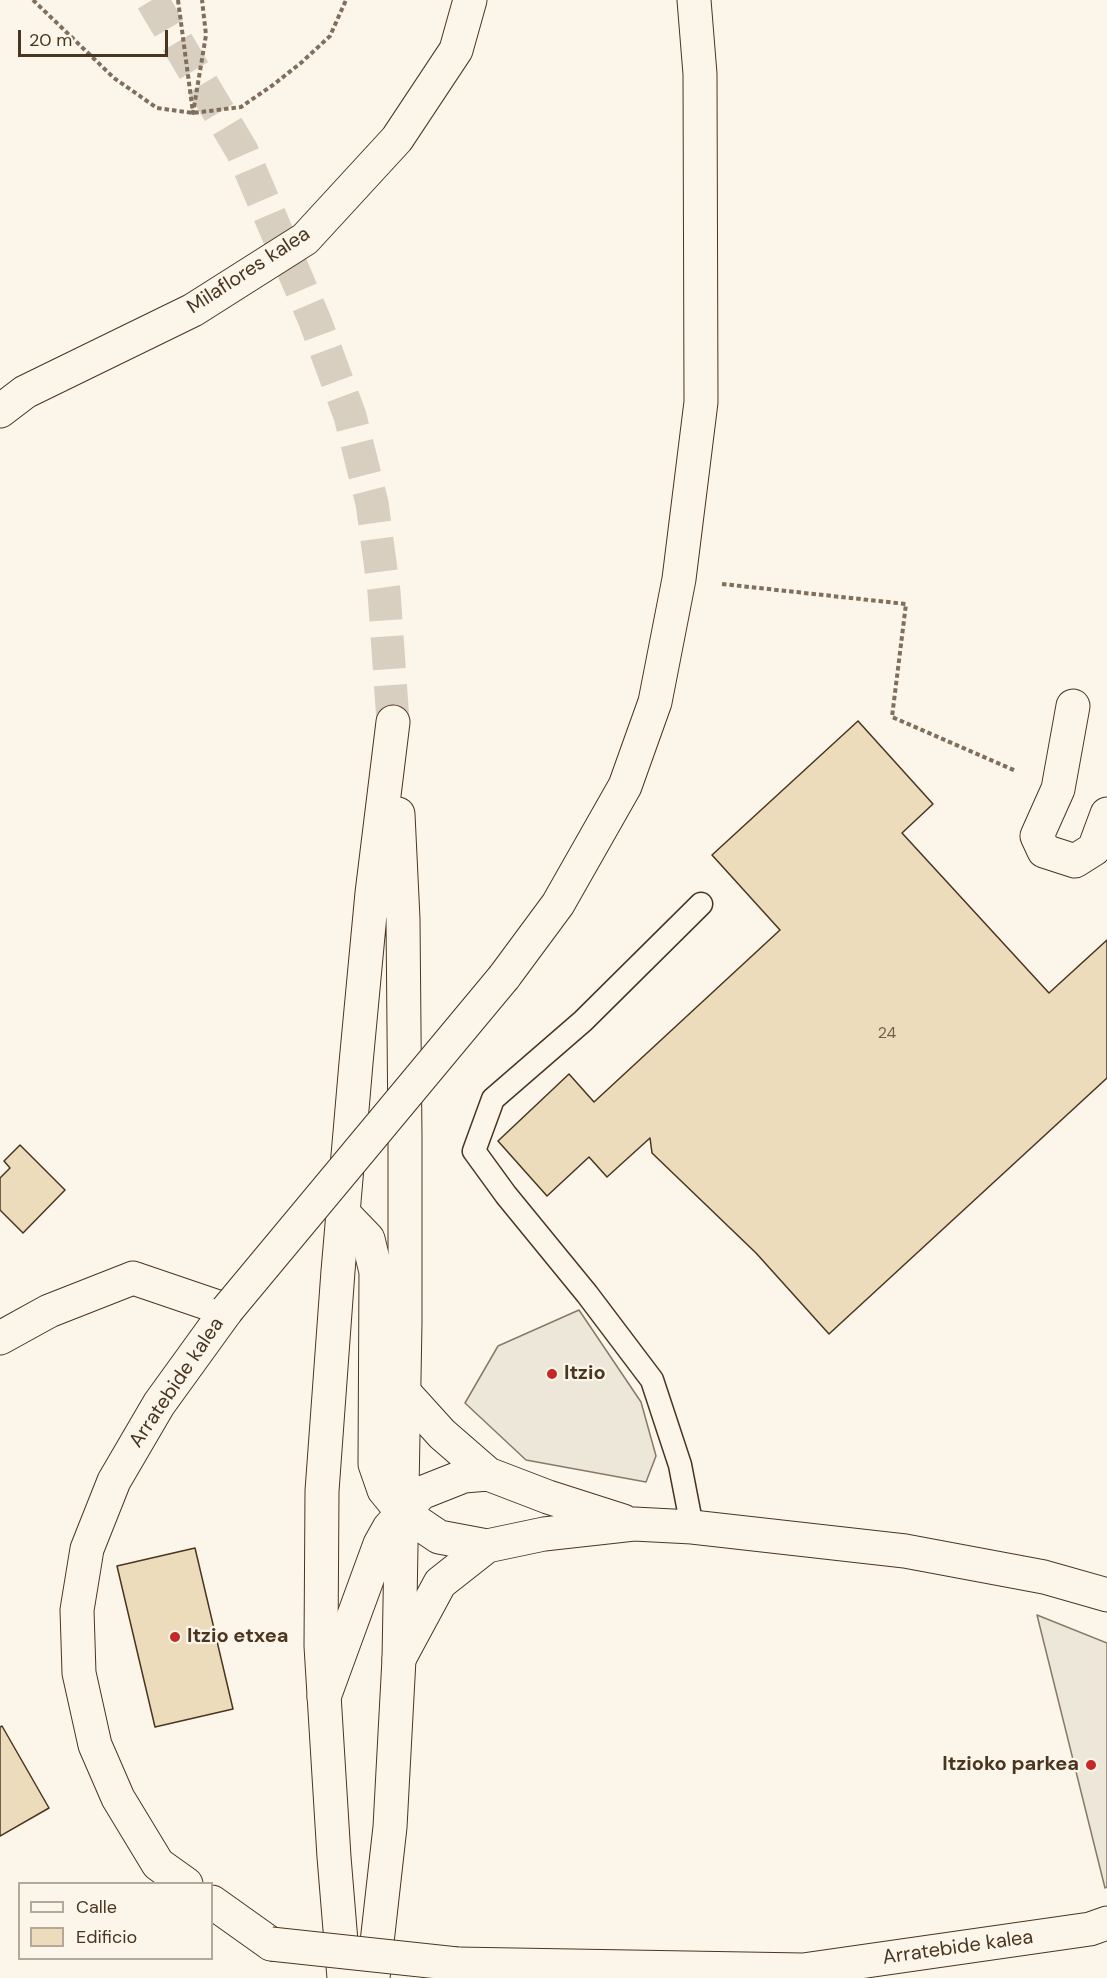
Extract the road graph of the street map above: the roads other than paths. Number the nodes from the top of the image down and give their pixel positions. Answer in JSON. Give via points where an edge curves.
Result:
{"nodes":[{"id":1,"x":470,"y":0,"type":"edge"},
{"id":2,"x":694,"y":0,"type":"edge"},
{"id":3,"x":0,"y":411,"type":"edge"},
{"id":4,"x":1074,"y":706,"type":"dead end"},
{"id":5,"x":1107,"y":814,"type":"edge"},
{"id":6,"x":701,"y":904,"type":"dead end"},
{"id":7,"x":343,"y":1213,"type":"junction"},
{"id":8,"x":227,"y":1310,"type":"junction"},
{"id":9,"x":0,"y":1338,"type":"edge"},
{"id":10,"x":403,"y":1391,"type":"junction"},
{"id":11,"x":488,"y":1474,"type":"junction"},
{"id":12,"x":402,"y":1512,"type":"junction"},
{"id":13,"x":634,"y":1524,"type":"junction"},
{"id":14,"x":693,"y":1527,"type":"junction"},
{"id":15,"x":487,"y":1546,"type":"junction"},
{"id":16,"x":1107,"y":1595,"type":"edge"},
{"id":17,"x":399,"y":1659,"type":"junction"},
{"id":18,"x":324,"y":1698,"type":"junction"},
{"id":19,"x":183,"y":1882,"type":"edge"},
{"id":20,"x":213,"y":1903,"type":"edge"},
{"id":21,"x":1107,"y":1923,"type":"edge"},
{"id":22,"x":344,"y":1978,"type":"edge"},
{"id":23,"x":373,"y":1978,"type":"edge"}],
"edges":[{"from":1,"to":3,"type":"main road","name":"Milaflores kalea","via":[[456,50],[397,139],[304,239],[192,310],[25,392]]},
{"from":2,"to":8,"type":"main road","name":"Arratebide kalea","bridge":true,"via":[[699,74],[701,402],[679,579],[655,702],[624,786],[558,904],[504,976]]},
{"from":4,"to":5,"type":"main road","via":[[1058,789],[1037,836],[1044,851],[1075,861],[1094,849]]},
{"from":6,"to":14,"type":"lane","via":[[584,1021],[493,1099],[474,1151],[652,1380],[680,1465]]},
{"from":7,"to":10,"type":"main road","via":[[372,893],[393,722],[403,919]]},
{"from":7,"to":12,"type":"main road","via":[[368,1239],[376,1272],[375,1464],[384,1490]]},
{"from":7,"to":18,"type":"main road","via":[[322,1491]]},
{"from":8,"to":9,"type":"main road","via":[[133,1278],[49,1311]]},
{"from":8,"to":19,"type":"main road","name":"Arratebide kalea","via":[[159,1404],[114,1481],[87,1549],[77,1610],[79,1673],[94,1744],[118,1798],[158,1864]]},
{"from":10,"to":11,"type":"main road","via":[[442,1434]]},
{"from":10,"to":12,"type":"main road"},
{"from":11,"to":12,"type":"main road","via":[[464,1476],[421,1493]]},
{"from":11,"to":13,"type":"main road"},
{"from":12,"to":15,"type":"main road","via":[[439,1537]]},
{"from":12,"to":17,"type":"main road"},
{"from":12,"to":18,"type":"main road","via":[[380,1544]]},
{"from":13,"to":14,"type":"main road"},
{"from":13,"to":15,"type":"main road","via":[[544,1534]]},
{"from":14,"to":16,"type":"main road","via":[[905,1551],[1044,1577]]},
{"from":15,"to":17,"type":"main road","via":[[440,1583]]},
{"from":17,"to":23,"type":"main road","via":[[390,1827]]},
{"from":18,"to":22,"type":"main road"},
{"from":20,"to":21,"type":"main road","name":"Arratebide kalea","bridge":true,"via":[[271,1944],[457,1964],[803,1970],[1090,1929]]}]}
